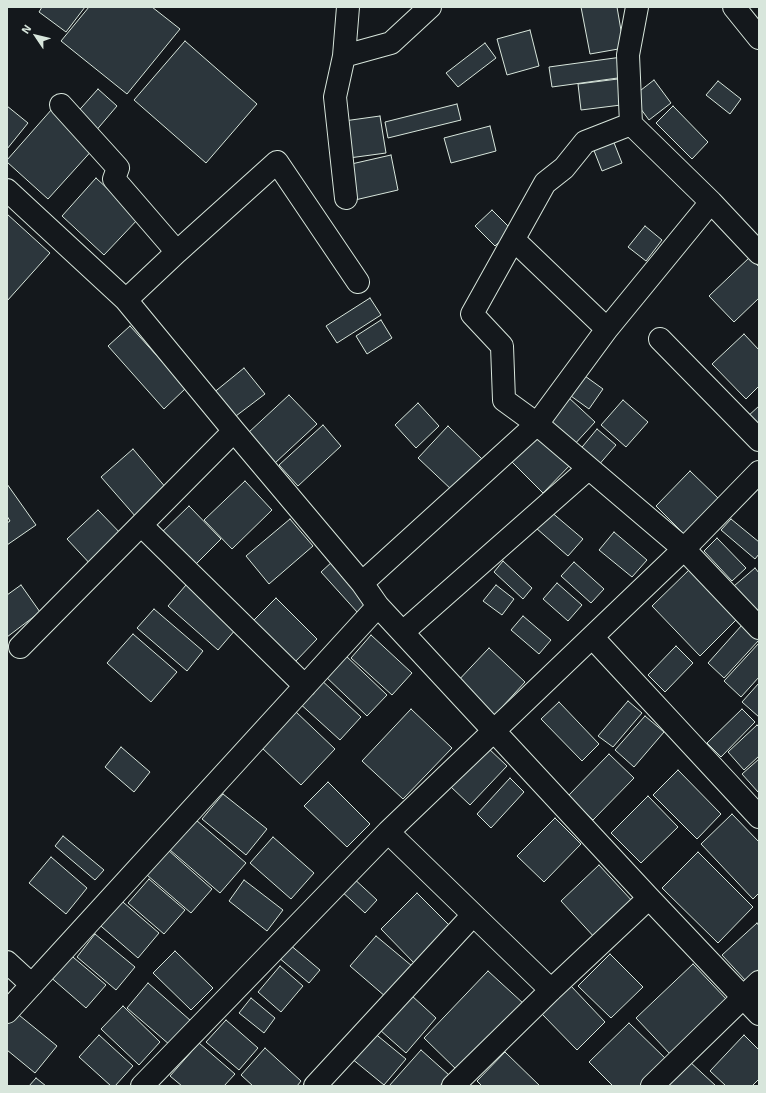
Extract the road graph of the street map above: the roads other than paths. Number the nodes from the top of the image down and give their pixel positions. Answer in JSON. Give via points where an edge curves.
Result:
{"nodes":[{"id":1,"x":348,"y":7,"type":"edge"},
{"id":2,"x":430,"y":7,"type":"edge"},
{"id":3,"x":637,"y":7,"type":"edge"},
{"id":4,"x":734,"y":7,"type":"edge"},
{"id":5,"x":759,"y":38,"type":"edge"},
{"id":6,"x":344,"y":56,"type":"junction"},
{"id":7,"x":61,"y":105,"type":"dead end"},
{"id":8,"x":631,"y":124,"type":"junction"},
{"id":9,"x":7,"y":190,"type":"edge"},
{"id":10,"x":346,"y":198,"type":"dead end"},
{"id":11,"x":711,"y":202,"type":"junction"},
{"id":12,"x":514,"y":240,"type":"junction"},
{"id":13,"x":177,"y":252,"type":"junction"},
{"id":14,"x":759,"y":253,"type":"edge"},
{"id":15,"x":358,"y":282,"type":"dead end"},
{"id":16,"x":126,"y":300,"type":"junction"},
{"id":17,"x":607,"y":329,"type":"junction"},
{"id":18,"x":660,"y":338,"type":"dead end"},
{"id":19,"x":537,"y":424,"type":"junction"},
{"id":20,"x":234,"y":431,"type":"junction"},
{"id":21,"x":759,"y":440,"type":"edge"},
{"id":22,"x":588,"y":469,"type":"junction"},
{"id":23,"x":759,"y":472,"type":"edge"},
{"id":24,"x":141,"y":525,"type":"junction"},
{"id":25,"x":684,"y":549,"type":"junction"},
{"id":26,"x":362,"y":583,"type":"junction"},
{"id":27,"x":378,"y":606,"type":"junction"},
{"id":28,"x":759,"y":628,"type":"edge"},
{"id":29,"x":403,"y":632,"type":"junction"},
{"id":30,"x":593,"y":638,"type":"junction"},
{"id":31,"x":20,"y":647,"type":"dead end"},
{"id":32,"x":304,"y":686,"type":"junction"},
{"id":33,"x":494,"y":732,"type":"junction"},
{"id":34,"x":759,"y":817,"type":"edge"},
{"id":35,"x":388,"y":832,"type":"junction"},
{"id":36,"x":649,"y":898,"type":"junction"},
{"id":37,"x":474,"y":915,"type":"junction"},
{"id":38,"x":7,"y":962,"type":"edge"},
{"id":39,"x":759,"y":982,"type":"edge"},
{"id":40,"x":32,"y":985,"type":"junction"},
{"id":41,"x":551,"y":990,"type":"junction"},
{"id":42,"x":743,"y":997,"type":"junction"},
{"id":43,"x":7,"y":1012,"type":"edge"},
{"id":44,"x":759,"y":1014,"type":"edge"},
{"id":45,"x":153,"y":1082,"type":"edge"},
{"id":46,"x":315,"y":1086,"type":"edge"},
{"id":47,"x":453,"y":1086,"type":"edge"},
{"id":48,"x":652,"y":1086,"type":"edge"}],
"edges":[{"from":1,"to":6,"type":"street"},
{"from":2,"to":6,"type":"street","via":[[391,43]]},
{"from":3,"to":8,"type":"street","via":[[628,55]]},
{"from":4,"to":5,"type":"street"},
{"from":6,"to":10,"type":"street","via":[[335,98]]},
{"from":7,"to":13,"type":"street","via":[[118,168],[114,179]]},
{"from":8,"to":11,"type":"street"},
{"from":8,"to":12,"type":"street","via":[[585,142],[564,168],[545,183]]},
{"from":9,"to":16,"type":"street"},
{"from":11,"to":14,"type":"street"},
{"from":11,"to":17,"type":"street"},
{"from":12,"to":17,"type":"street"},
{"from":12,"to":19,"type":"street","via":[[472,314],[502,346],[504,400]]},
{"from":13,"to":15,"type":"street","via":[[277,162]]},
{"from":13,"to":16,"type":"street"},
{"from":16,"to":20,"type":"street"},
{"from":17,"to":19,"type":"street"},
{"from":18,"to":21,"type":"street"},
{"from":19,"to":22,"type":"street"},
{"from":19,"to":26,"type":"street"},
{"from":20,"to":24,"type":"street"},
{"from":20,"to":26,"type":"street"},
{"from":22,"to":25,"type":"street"},
{"from":22,"to":29,"type":"street"},
{"from":23,"to":25,"type":"street"},
{"from":24,"to":31,"type":"street"},
{"from":24,"to":32,"type":"street"},
{"from":25,"to":28,"type":"street"},
{"from":25,"to":30,"type":"street"},
{"from":26,"to":27,"type":"street"},
{"from":27,"to":29,"type":"street"},
{"from":27,"to":32,"type":"street"},
{"from":29,"to":33,"type":"street"},
{"from":30,"to":33,"type":"street"},
{"from":30,"to":34,"type":"street"},
{"from":32,"to":40,"type":"street"},
{"from":33,"to":35,"type":"street"},
{"from":33,"to":36,"type":"street"},
{"from":35,"to":37,"type":"street"},
{"from":35,"to":45,"type":"street"},
{"from":36,"to":41,"type":"street"},
{"from":36,"to":42,"type":"street"},
{"from":37,"to":41,"type":"street"},
{"from":37,"to":46,"type":"street"},
{"from":38,"to":40,"type":"street"},
{"from":39,"to":42,"type":"street"},
{"from":40,"to":43,"type":"street"},
{"from":41,"to":47,"type":"street"},
{"from":42,"to":44,"type":"street"},
{"from":42,"to":48,"type":"street"}]}
